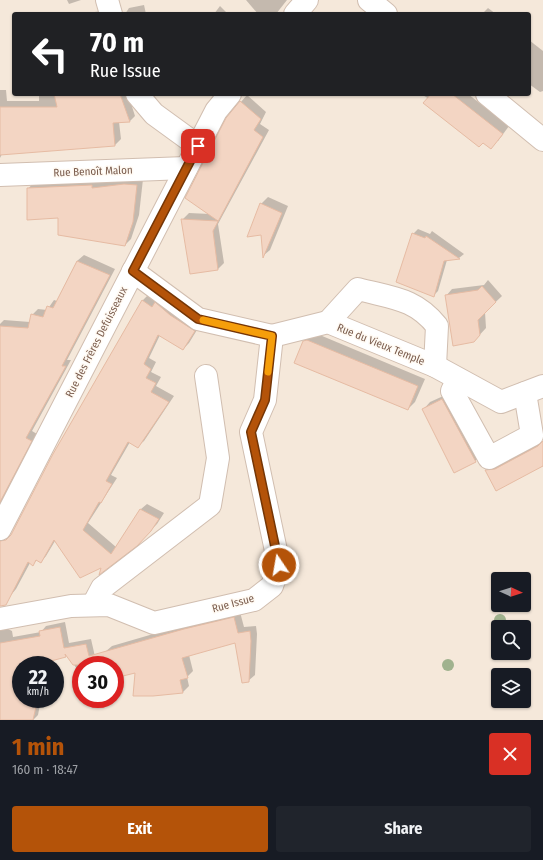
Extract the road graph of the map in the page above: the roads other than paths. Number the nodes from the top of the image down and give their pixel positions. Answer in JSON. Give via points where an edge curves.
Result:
{"nodes":[{"id":1,"x":107,"y":0,"type":"edge"},
{"id":2,"x":307,"y":0,"type":"edge"},
{"id":3,"x":369,"y":0,"type":"edge"},
{"id":4,"x":110,"y":12,"type":"edge"},
{"id":5,"x":298,"y":12,"type":"edge"},
{"id":6,"x":384,"y":12,"type":"edge"},
{"id":7,"x":139,"y":96,"type":"edge"},
{"id":8,"x":228,"y":96,"type":"edge"},
{"id":9,"x":489,"y":96,"type":"edge"},
{"id":10,"x":543,"y":140,"type":"edge"},
{"id":11,"x":198,"y":146,"type":"junction"},
{"id":12,"x":186,"y":168,"type":"junction"},
{"id":13,"x":0,"y":175,"type":"edge"},
{"id":14,"x":133,"y":271,"type":"junction"},
{"id":15,"x":328,"y":322,"type":"junction"},
{"id":16,"x":272,"y":336,"type":"junction"},
{"id":17,"x":435,"y":366,"type":"junction"},
{"id":18,"x":206,"y":376,"type":"dead end"},
{"id":19,"x":458,"y":379,"type":"junction"},
{"id":20,"x":534,"y":390,"type":"edge"},
{"id":21,"x":0,"y":529,"type":"edge"},
{"id":22,"x":93,"y":605,"type":"junction"},
{"id":23,"x":0,"y":619,"type":"edge"}],
"edges":[{"from":1,"to":4,"type":"street"},
{"from":2,"to":5,"type":"street"},
{"from":3,"to":6,"type":"street"},
{"from":7,"to":11,"type":"street","via":[[154,114]]},
{"from":8,"to":11,"type":"street","name":"Rue des Frères Defuisseaux","via":[[216,111]]},
{"from":9,"to":10,"type":"street"},
{"from":11,"to":12,"type":"street","name":"Rue des Frères Defuisseaux"},
{"from":12,"to":13,"type":"street","name":"Rue Benoît Malon"},
{"from":12,"to":14,"type":"street","name":"Rue des Frères Defuisseaux"},
{"from":14,"to":16,"type":"street","via":[[198,319]]},
{"from":14,"to":21,"type":"street","name":"Rue des Frères Defuisseaux"},
{"from":15,"to":16,"type":"street","name":"Rue du Vieux Temple"},
{"from":15,"to":17,"type":"street","name":"Rue du Vieux Temple"},
{"from":15,"to":17,"type":"street","name":"Rue du Vieux Temple","via":[[358,289],[409,302],[426,313],[437,326]]},
{"from":16,"to":22,"type":"street","name":"Rue Issue","via":[[265,400],[251,432],[279,565],[272,586],[254,600],[154,623],[109,605]]},
{"from":17,"to":19,"type":"street","name":"Rue du Vieux Temple"},
{"from":18,"to":22,"type":"street","via":[[218,458],[210,505],[102,588]]},
{"from":19,"to":20,"type":"street","name":"Rue du Vieux Temple","via":[[501,402]]},
{"from":19,"to":20,"type":"street","via":[[452,391],[489,458],[532,435]]},
{"from":22,"to":23,"type":"street","name":"Rue Issue","via":[[71,606]]}]}
